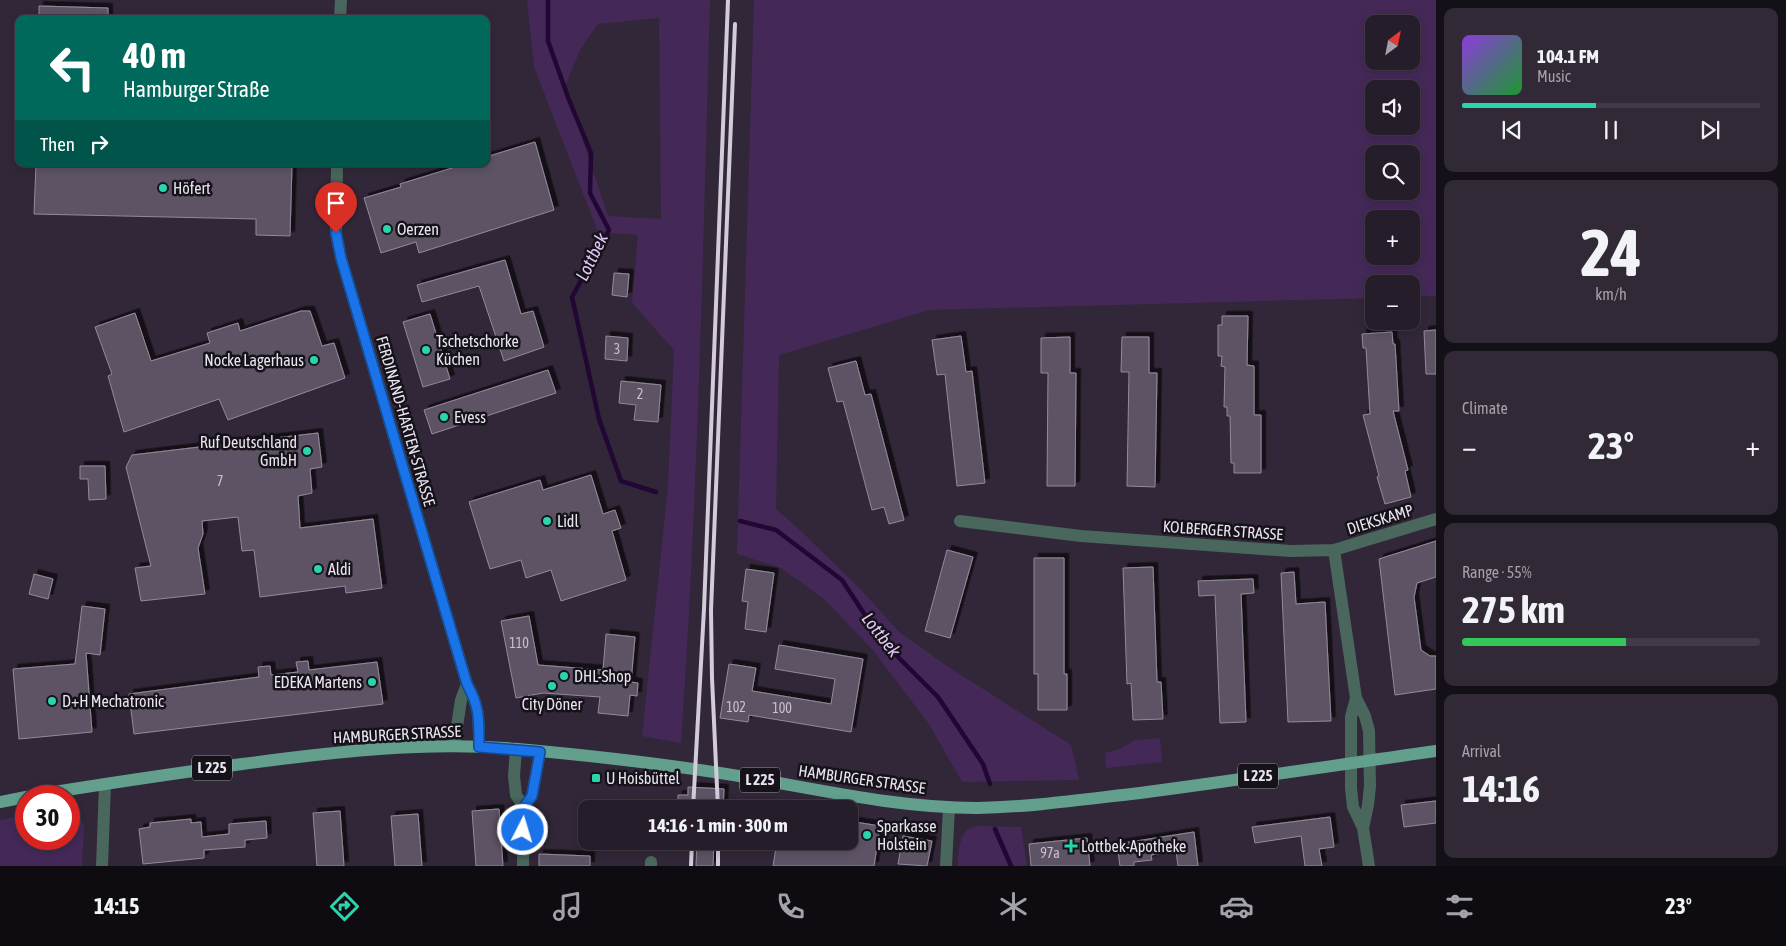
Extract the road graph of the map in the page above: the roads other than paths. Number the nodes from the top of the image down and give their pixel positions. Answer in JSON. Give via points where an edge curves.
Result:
{"nodes":[{"id":1,"x":341,"y":0,"type":"edge"},
{"id":2,"x":340,"y":15,"type":"edge"},
{"id":3,"x":337,"y":167,"type":"edge"},
{"id":4,"x":1436,"y":519,"type":"edge"},
{"id":5,"x":960,"y":521,"type":"dead end"},
{"id":6,"x":1334,"y":550,"type":"junction"},
{"id":7,"x":467,"y":684,"type":"junction"},
{"id":8,"x":1356,"y":698,"type":"junction"},
{"id":9,"x":454,"y":746,"type":"junction"},
{"id":10,"x":479,"y":747,"type":"junction"},
{"id":11,"x":516,"y":749,"type":"junction"},
{"id":12,"x":1436,"y":751,"type":"edge"},
{"id":13,"x":540,"y":752,"type":"junction"},
{"id":14,"x":1369,"y":760,"type":"junction"},
{"id":15,"x":1351,"y":763,"type":"junction"},
{"id":16,"x":105,"y":784,"type":"junction"},
{"id":17,"x":80,"y":788,"type":"edge"},
{"id":18,"x":15,"y":799,"type":"edge"},
{"id":19,"x":0,"y":802,"type":"edge"},
{"id":20,"x":524,"y":807,"type":"junction"},
{"id":21,"x":949,"y":807,"type":"junction"},
{"id":22,"x":1363,"y":828,"type":"junction"},
{"id":23,"x":102,"y":866,"type":"edge"},
{"id":24,"x":523,"y":866,"type":"edge"},
{"id":25,"x":946,"y":866,"type":"edge"},
{"id":26,"x":1369,"y":866,"type":"edge"}],
"edges":[{"from":1,"to":2,"type":"street"},
{"from":3,"to":7,"type":"street","name":"FERDINAND-HARTEN-STRASSE","via":[[336,233],[341,258]]},
{"from":4,"to":6,"type":"street","name":"DIEKSKAMP"},
{"from":5,"to":6,"type":"street","name":"KOLBERGER STRASSE","via":[[1081,536],[1259,550]]},
{"from":6,"to":8,"type":"street"},
{"from":7,"to":9,"type":"street","via":[[461,700]]},
{"from":7,"to":10,"type":"street","name":"FERDINAND-HARTEN-STRASSE","via":[[479,717]]},
{"from":8,"to":14,"type":"street","via":[[1366,716]]},
{"from":8,"to":15,"type":"street","via":[[1351,718]]},
{"from":9,"to":10,"type":"main road","name":"HAMBURGER STRASSE","number":"L 225"},
{"from":9,"to":16,"type":"main road","name":"HAMBURGER STRASSE","number":"L 225","via":[[320,754]]},
{"from":10,"to":11,"type":"main road","name":"HAMBURGER STRASSE","number":"L 225"},
{"from":11,"to":13,"type":"main road","name":"HAMBURGER STRASSE","number":"L 225"},
{"from":11,"to":20,"type":"street","via":[[516,796]]},
{"from":12,"to":14,"type":"main road","name":"HAMBURGER STRASSE","number":"L 225"},
{"from":13,"to":20,"type":"street","via":[[532,796]]},
{"from":13,"to":21,"type":"main road","name":"HAMBURGER STRASSE","number":"L 225","via":[[662,765],[842,794]]},
{"from":14,"to":15,"type":"main road","name":"HAMBURGER STRASSE","number":"L 225"},
{"from":14,"to":22,"type":"street","via":[[1368,805]]},
{"from":15,"to":21,"type":"main road","name":"HAMBURGER STRASSE","number":"L 225","via":[[1089,799],[1002,807]]},
{"from":15,"to":22,"type":"street","via":[[1353,807]]},
{"from":16,"to":17,"type":"main road","name":"HAMBURGER STRASSE"},
{"from":16,"to":23,"type":"street"},
{"from":18,"to":19,"type":"main road"},
{"from":20,"to":24,"type":"street"},
{"from":21,"to":25,"type":"street"},
{"from":22,"to":26,"type":"street"}]}
